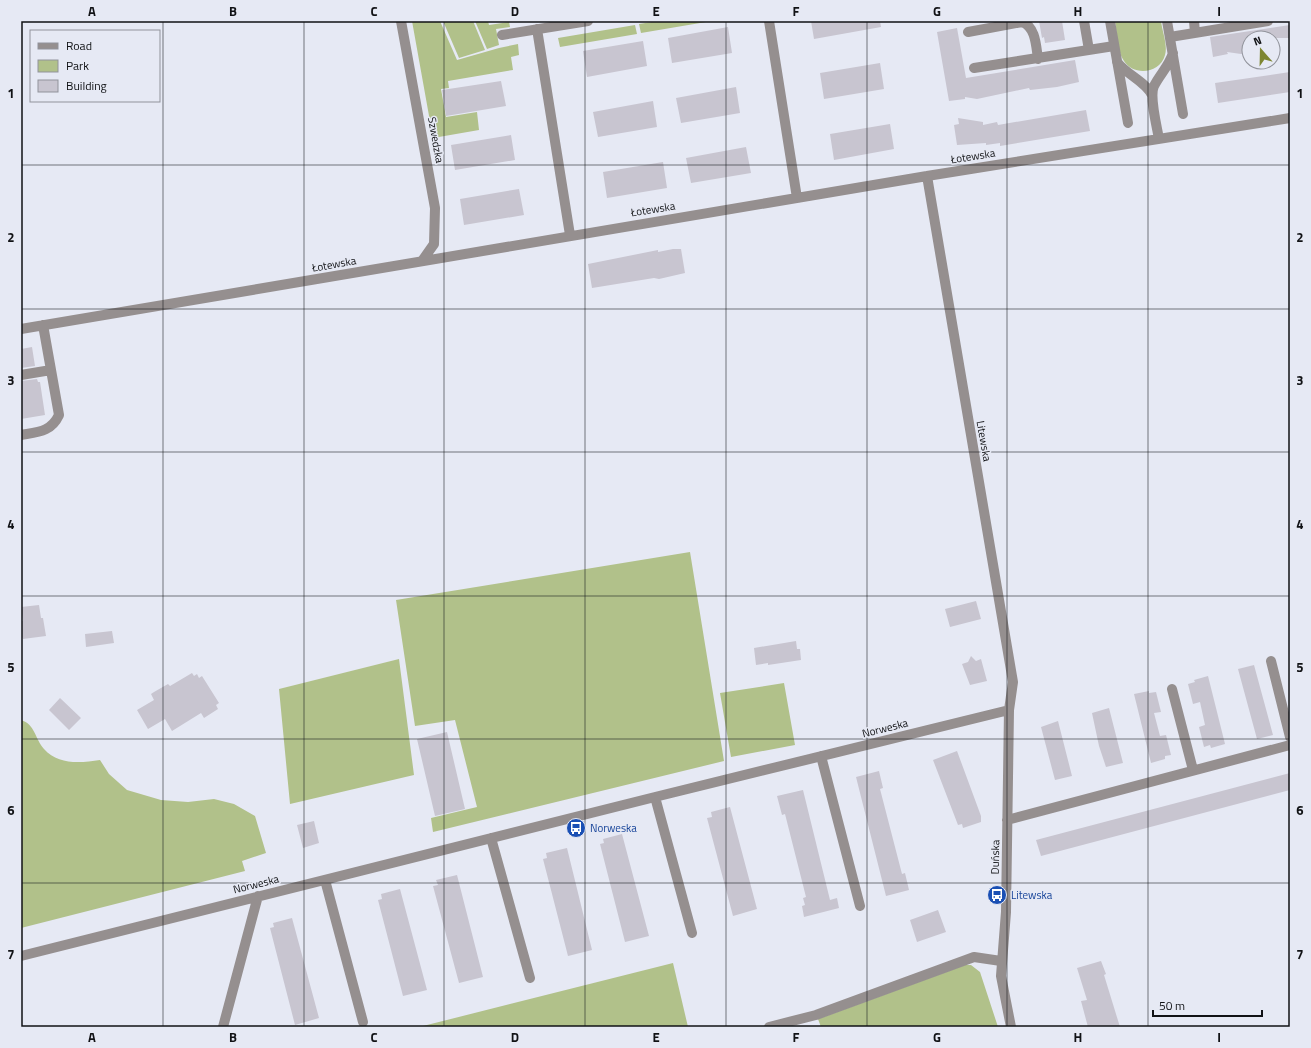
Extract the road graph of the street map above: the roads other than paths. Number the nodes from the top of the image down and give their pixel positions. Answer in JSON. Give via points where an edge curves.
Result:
{"nodes":[{"id":1,"x":401,"y":21,"type":"edge"},
{"id":2,"x":588,"y":21,"type":"edge"},
{"id":3,"x":769,"y":21,"type":"edge"},
{"id":4,"x":1084,"y":21,"type":"edge"},
{"id":5,"x":1110,"y":21,"type":"edge"},
{"id":6,"x":1167,"y":21,"type":"edge"},
{"id":7,"x":1194,"y":21,"type":"edge"},
{"id":8,"x":1268,"y":21,"type":"edge"},
{"id":9,"x":1247,"y":23,"type":"edge"},
{"id":10,"x":537,"y":30,"type":"junction"},
{"id":11,"x":968,"y":32,"type":"dead end"},
{"id":12,"x":1195,"y":33,"type":"junction"},
{"id":13,"x":502,"y":35,"type":"dead end"},
{"id":14,"x":1170,"y":37,"type":"junction"},
{"id":15,"x":1114,"y":46,"type":"junction"},
{"id":16,"x":1089,"y":50,"type":"junction"},
{"id":17,"x":1173,"y":53,"type":"junction"},
{"id":18,"x":1038,"y":59,"type":"junction"},
{"id":19,"x":1117,"y":62,"type":"junction"},
{"id":20,"x":974,"y":68,"type":"dead end"},
{"id":21,"x":1152,"y":95,"type":"junction"},
{"id":22,"x":1183,"y":114,"type":"dead end"},
{"id":23,"x":1290,"y":118,"type":"edge"},
{"id":24,"x":1128,"y":123,"type":"dead end"},
{"id":25,"x":1159,"y":139,"type":"junction"},
{"id":26,"x":927,"y":176,"type":"junction"},
{"id":27,"x":797,"y":198,"type":"junction"},
{"id":28,"x":570,"y":236,"type":"junction"},
{"id":29,"x":422,"y":261,"type":"junction"},
{"id":30,"x":43,"y":325,"type":"junction"},
{"id":31,"x":21,"y":329,"type":"edge"},
{"id":32,"x":51,"y":370,"type":"junction"},
{"id":33,"x":21,"y":375,"type":"edge"},
{"id":34,"x":21,"y":435,"type":"edge"},
{"id":35,"x":1271,"y":661,"type":"dead end"},
{"id":36,"x":1172,"y":689,"type":"dead end"},
{"id":37,"x":1009,"y":710,"type":"junction"},
{"id":38,"x":1290,"y":736,"type":"edge"},
{"id":39,"x":1290,"y":745,"type":"edge"},
{"id":40,"x":821,"y":756,"type":"junction"},
{"id":41,"x":1193,"y":770,"type":"junction"},
{"id":42,"x":655,"y":797,"type":"junction"},
{"id":43,"x":1007,"y":820,"type":"junction"},
{"id":44,"x":490,"y":838,"type":"junction"},
{"id":45,"x":325,"y":880,"type":"junction"},
{"id":46,"x":258,"y":896,"type":"junction"},
{"id":47,"x":860,"y":906,"type":"dead end"},
{"id":48,"x":692,"y":933,"type":"dead end"},
{"id":49,"x":21,"y":956,"type":"edge"},
{"id":50,"x":1002,"y":961,"type":"junction"},
{"id":51,"x":530,"y":978,"type":"dead end"},
{"id":52,"x":363,"y":1022,"type":"dead end"},
{"id":53,"x":224,"y":1027,"type":"edge"},
{"id":54,"x":769,"y":1027,"type":"edge"},
{"id":55,"x":1011,"y":1027,"type":"edge"}],
"edges":[{"from":1,"to":29,"type":"street","name":"Szwedzka","via":[[435,208],[434,244]]},
{"from":2,"to":10,"type":"street"},
{"from":3,"to":27,"type":"street"},
{"from":4,"to":16,"type":"street"},
{"from":5,"to":15,"type":"street"},
{"from":6,"to":14,"type":"street"},
{"from":7,"to":12,"type":"street"},
{"from":8,"to":9,"type":"street"},
{"from":9,"to":12,"type":"street"},
{"from":10,"to":13,"type":"street"},
{"from":10,"to":28,"type":"street"},
{"from":11,"to":18,"type":"street","via":[[1017,22],[1027,23],[1033,32]]},
{"from":12,"to":14,"type":"street"},
{"from":14,"to":17,"type":"street"},
{"from":15,"to":16,"type":"street"},
{"from":15,"to":19,"type":"street"},
{"from":16,"to":18,"type":"street"},
{"from":17,"to":21,"type":"street","via":[[1170,63],[1153,87]]},
{"from":17,"to":22,"type":"street"},
{"from":18,"to":20,"type":"street"},
{"from":19,"to":21,"type":"street","via":[[1124,71],[1148,87]]},
{"from":19,"to":24,"type":"street"},
{"from":21,"to":25,"type":"street"},
{"from":23,"to":25,"type":"street","name":"Łotewska"},
{"from":25,"to":26,"type":"street","name":"Łotewska"},
{"from":26,"to":27,"type":"street","name":"Łotewska"},
{"from":26,"to":37,"type":"street","name":"Litewska","via":[[1013,682]]},
{"from":27,"to":28,"type":"street","name":"Łotewska"},
{"from":28,"to":29,"type":"street","name":"Łotewska"},
{"from":29,"to":30,"type":"street","name":"Łotewska"},
{"from":30,"to":31,"type":"street","name":"Łotewska"},
{"from":30,"to":32,"type":"street"},
{"from":32,"to":33,"type":"street"},
{"from":32,"to":34,"type":"street","via":[[59,415],[51,428]]},
{"from":35,"to":38,"type":"street"},
{"from":36,"to":41,"type":"street"},
{"from":37,"to":40,"type":"street","name":"Norweska"},
{"from":37,"to":43,"type":"street","name":"Duńska"},
{"from":39,"to":41,"type":"street"},
{"from":40,"to":42,"type":"street","name":"Norweska"},
{"from":40,"to":47,"type":"street"},
{"from":41,"to":43,"type":"street"},
{"from":42,"to":44,"type":"street","name":"Norweska"},
{"from":42,"to":48,"type":"street"},
{"from":43,"to":50,"type":"street","name":"Duńska","via":[[1006,912]]},
{"from":44,"to":45,"type":"street","name":"Norweska"},
{"from":44,"to":51,"type":"street"},
{"from":45,"to":46,"type":"street","name":"Norweska"},
{"from":45,"to":52,"type":"street"},
{"from":46,"to":49,"type":"street","name":"Norweska"},
{"from":46,"to":53,"type":"street"},
{"from":50,"to":54,"type":"street","via":[[974,957],[816,1015]]},
{"from":50,"to":55,"type":"street","name":"Duńska","via":[[1003,992]]}]}
